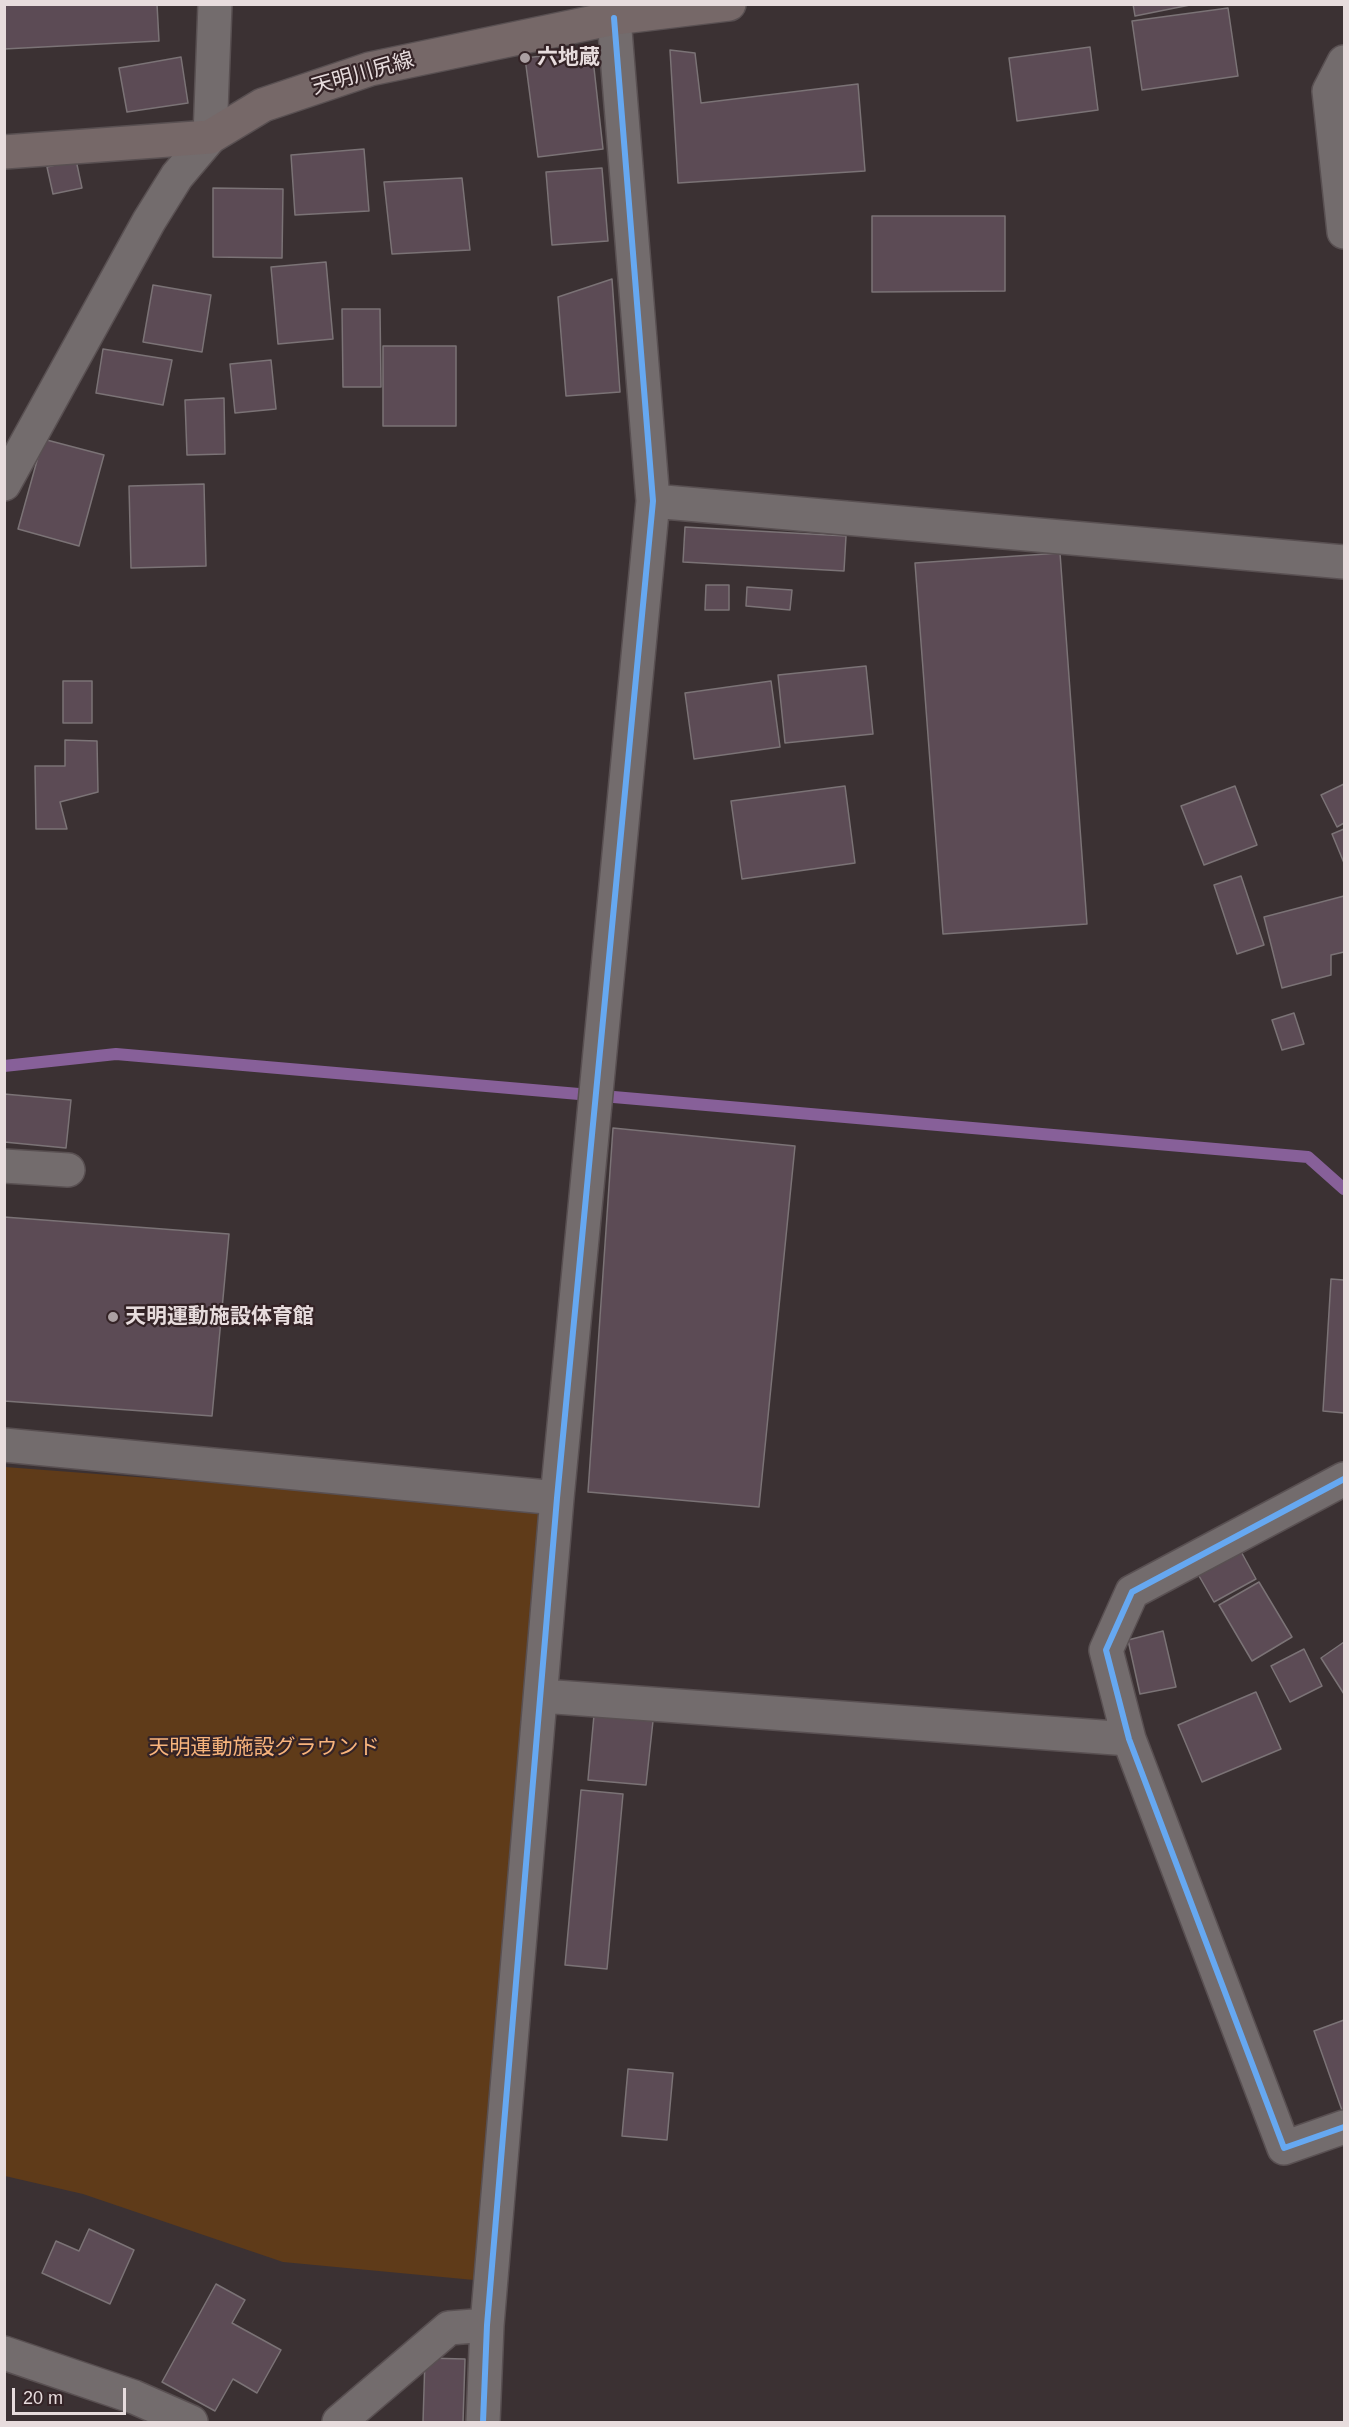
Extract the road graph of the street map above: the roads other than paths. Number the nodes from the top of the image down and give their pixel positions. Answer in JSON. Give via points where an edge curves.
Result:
{"nodes":[{"id":1,"x":215,"y":4,"type":"edge"},
{"id":2,"x":729,"y":4,"type":"edge"},
{"id":3,"x":614,"y":18,"type":"junction"},
{"id":4,"x":1344,"y":62,"type":"edge"},
{"id":5,"x":210,"y":137,"type":"junction"},
{"id":6,"x":4,"y":153,"type":"edge"},
{"id":7,"x":1344,"y":232,"type":"edge"},
{"id":8,"x":4,"y":484,"type":"edge"},
{"id":9,"x":653,"y":501,"type":"junction"},
{"id":10,"x":1341,"y":569,"type":"edge"},
{"id":11,"x":4,"y":1166,"type":"edge"},
{"id":12,"x":68,"y":1170,"type":"dead end"},
{"id":13,"x":4,"y":1445,"type":"edge"},
{"id":14,"x":1344,"y":1479,"type":"edge"},
{"id":15,"x":557,"y":1498,"type":"junction"},
{"id":16,"x":542,"y":1696,"type":"junction"},
{"id":17,"x":1129,"y":1739,"type":"junction"},
{"id":18,"x":1344,"y":2127,"type":"edge"},
{"id":19,"x":487,"y":2325,"type":"junction"},
{"id":20,"x":4,"y":2353,"type":"edge"},
{"id":21,"x":190,"y":2422,"type":"edge"},
{"id":22,"x":339,"y":2422,"type":"edge"},
{"id":23,"x":483,"y":2422,"type":"edge"}],
"edges":[{"from":1,"to":5,"type":"street"},
{"from":2,"to":3,"type":"main road","name":"天明川尻線"},
{"from":3,"to":5,"type":"main road","name":"天明川尻線","via":[[370,69],[263,105]]},
{"from":3,"to":9,"type":"street"},
{"from":4,"to":7,"type":"street","via":[[1329,91]]},
{"from":5,"to":6,"type":"main road","name":"天明川尻線"},
{"from":5,"to":8,"type":"street","via":[[177,176],[149,221]]},
{"from":9,"to":10,"type":"street"},
{"from":9,"to":15,"type":"street"},
{"from":11,"to":12,"type":"street"},
{"from":13,"to":15,"type":"street"},
{"from":14,"to":17,"type":"street","via":[[1132,1592],[1106,1650]]},
{"from":15,"to":16,"type":"street"},
{"from":16,"to":17,"type":"street"},
{"from":16,"to":19,"type":"street"},
{"from":17,"to":18,"type":"street","via":[[1284,2148]]},
{"from":19,"to":22,"type":"street","via":[[450,2328]]},
{"from":19,"to":23,"type":"street"},
{"from":20,"to":21,"type":"street","via":[[134,2397]]}]}
